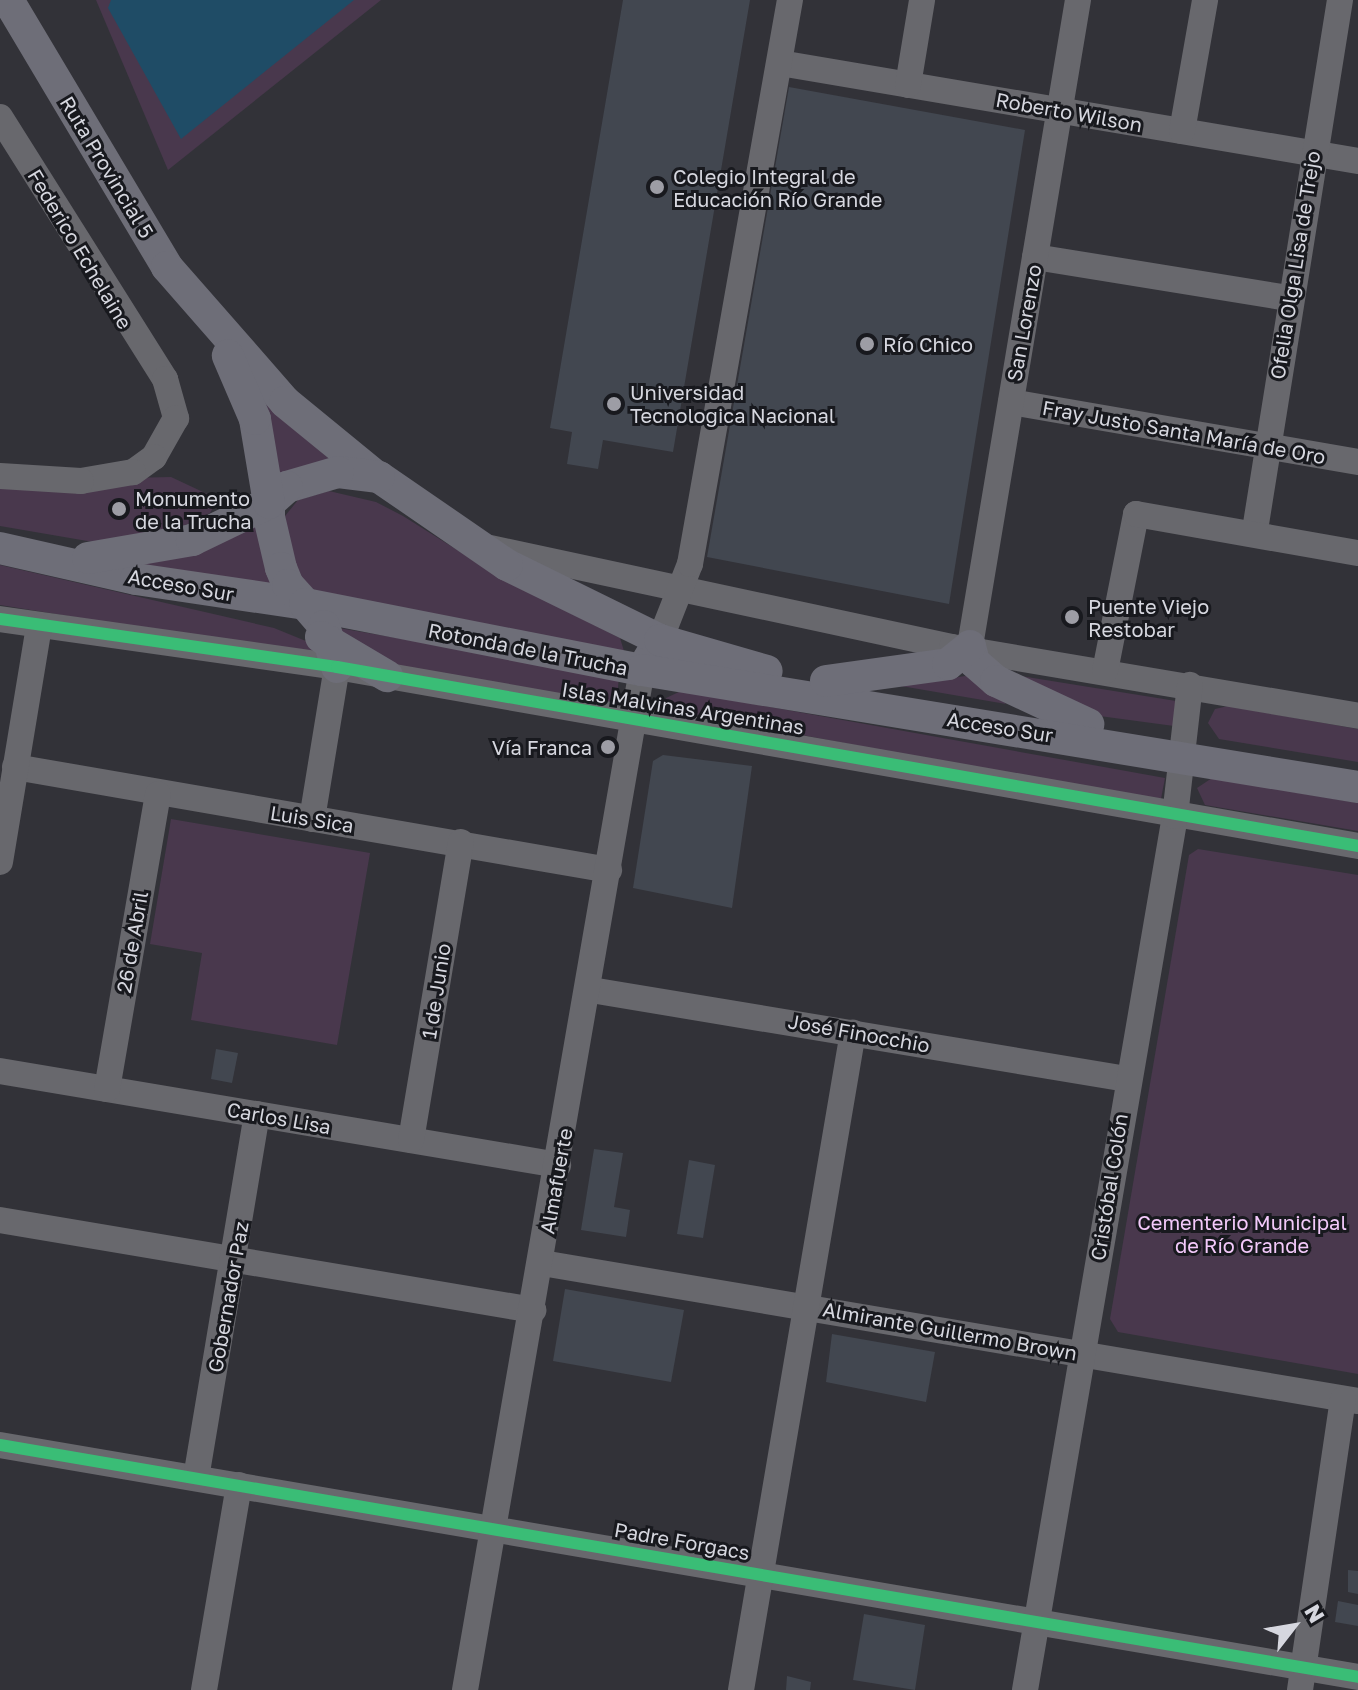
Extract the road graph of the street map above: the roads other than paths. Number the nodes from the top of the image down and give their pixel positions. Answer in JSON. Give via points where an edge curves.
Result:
{"nodes":[{"id":1,"x":8,"y":0,"type":"edge"},
{"id":2,"x":790,"y":0,"type":"edge"},
{"id":3,"x":922,"y":0,"type":"edge"},
{"id":4,"x":1078,"y":0,"type":"edge"},
{"id":5,"x":1205,"y":0,"type":"edge"},
{"id":6,"x":1340,"y":0,"type":"edge"},
{"id":7,"x":780,"y":63,"type":"junction"},
{"id":8,"x":908,"y":85,"type":"junction"},
{"id":9,"x":1060,"y":111,"type":"junction"},
{"id":10,"x":0,"y":117,"type":"edge"},
{"id":11,"x":1182,"y":131,"type":"junction"},
{"id":12,"x":1312,"y":154,"type":"junction"},
{"id":13,"x":1358,"y":161,"type":"edge"},
{"id":14,"x":1035,"y":257,"type":"junction"},
{"id":15,"x":1289,"y":298,"type":"junction"},
{"id":16,"x":214,"y":328,"type":"junction"},
{"id":17,"x":1011,"y":402,"type":"junction"},
{"id":18,"x":1266,"y":446,"type":"junction"},
{"id":19,"x":1358,"y":462,"type":"edge"},
{"id":20,"x":0,"y":476,"type":"edge"},
{"id":21,"x":379,"y":477,"type":"junction"},
{"id":22,"x":269,"y":503,"type":"junction"},
{"id":23,"x":1255,"y":530,"type":"junction"},
{"id":24,"x":465,"y":539,"type":"junction"},
{"id":25,"x":0,"y":548,"type":"edge"},
{"id":26,"x":1358,"y":553,"type":"edge"},
{"id":27,"x":59,"y":558,"type":"junction"},
{"id":28,"x":201,"y":590,"type":"junction"},
{"id":29,"x":681,"y":590,"type":"junction"},
{"id":30,"x":305,"y":604,"type":"junction"},
{"id":31,"x":0,"y":619,"type":"edge"},
{"id":32,"x":39,"y":627,"type":"junction"},
{"id":33,"x":660,"y":640,"type":"junction"},
{"id":34,"x":970,"y":646,"type":"junction"},
{"id":35,"x":335,"y":655,"type":"junction"},
{"id":36,"x":642,"y":670,"type":"junction"},
{"id":37,"x":1105,"y":671,"type":"junction"},
{"id":38,"x":387,"y":676,"type":"joint"},
{"id":39,"x":826,"y":681,"type":"junction"},
{"id":40,"x":1190,"y":685,"type":"junction"},
{"id":41,"x":1358,"y":716,"type":"edge"},
{"id":42,"x":635,"y":722,"type":"junction"},
{"id":43,"x":1088,"y":724,"type":"junction"},
{"id":44,"x":1179,"y":748,"type":"junction"},
{"id":45,"x":15,"y":767,"type":"junction"},
{"id":46,"x":1358,"y":770,"type":"edge"},
{"id":47,"x":1358,"y":787,"type":"edge"},
{"id":48,"x":158,"y":794,"type":"junction"},
{"id":49,"x":1175,"y":816,"type":"junction"},
{"id":50,"x":312,"y":819,"type":"junction"},
{"id":51,"x":461,"y":842,"type":"junction"},
{"id":52,"x":1358,"y":846,"type":"edge"},
{"id":53,"x":0,"y":862,"type":"edge"},
{"id":54,"x":609,"y":870,"type":"junction"},
{"id":55,"x":591,"y":990,"type":"junction"},
{"id":56,"x":853,"y":1032,"type":"junction"},
{"id":57,"x":0,"y":1071,"type":"edge"},
{"id":58,"x":1127,"y":1079,"type":"junction"},
{"id":59,"x":107,"y":1089,"type":"junction"},
{"id":60,"x":257,"y":1114,"type":"junction"},
{"id":61,"x":411,"y":1140,"type":"junction"},
{"id":62,"x":558,"y":1165,"type":"junction"},
{"id":63,"x":0,"y":1220,"type":"edge"},
{"id":64,"x":234,"y":1260,"type":"junction"},
{"id":65,"x":542,"y":1263,"type":"junction"},
{"id":66,"x":806,"y":1307,"type":"junction"},
{"id":67,"x":533,"y":1310,"type":"junction"},
{"id":68,"x":1082,"y":1354,"type":"junction"},
{"id":69,"x":1351,"y":1400,"type":"edge"},
{"id":70,"x":0,"y":1445,"type":"edge"},
{"id":71,"x":196,"y":1478,"type":"junction"},
{"id":72,"x":239,"y":1485,"type":"junction"},
{"id":73,"x":493,"y":1529,"type":"junction"},
{"id":74,"x":761,"y":1575,"type":"junction"},
{"id":75,"x":1038,"y":1622,"type":"junction"},
{"id":76,"x":1358,"y":1677,"type":"edge"},
{"id":77,"x":1302,"y":1679,"type":"edge"},
{"id":78,"x":204,"y":1690,"type":"edge"},
{"id":79,"x":465,"y":1690,"type":"edge"},
{"id":80,"x":741,"y":1690,"type":"edge"},
{"id":81,"x":1025,"y":1690,"type":"edge"}],
"edges":[{"from":1,"to":16,"type":"main road","name":"Ruta Provincial 5","via":[[167,267]]},
{"from":2,"to":7,"type":"street"},
{"from":3,"to":8,"type":"street"},
{"from":4,"to":9,"type":"street","name":"San Lorenzo"},
{"from":5,"to":11,"type":"street"},
{"from":6,"to":12,"type":"street","name":"Ofelia Olga Lisa de Trejo"},
{"from":7,"to":8,"type":"street","name":"Roberto Wilson"},
{"from":7,"to":29,"type":"street"},
{"from":8,"to":9,"type":"street","name":"Roberto Wilson"},
{"from":9,"to":11,"type":"street","name":"Roberto Wilson"},
{"from":9,"to":14,"type":"street","name":"San Lorenzo"},
{"from":10,"to":20,"type":"street","name":"Federico Echelaine","via":[[174,397],[169,434],[154,457],[133,472],[48,481]]},
{"from":11,"to":12,"type":"street","name":"Roberto Wilson"},
{"from":12,"to":13,"type":"street","name":"Roberto Wilson"},
{"from":12,"to":15,"type":"street","name":"Ofelia Olga Lisa de Trejo"},
{"from":14,"to":15,"type":"street"},
{"from":14,"to":17,"type":"street","name":"San Lorenzo"},
{"from":15,"to":18,"type":"street","name":"Ofelia Olga Lisa de Trejo"},
{"from":16,"to":21,"type":"main road","name":"Ruta Provincial 5","via":[[285,402]]},
{"from":16,"to":22,"type":"main road","name":"Ruta Provincial 5","via":[[255,419]]},
{"from":17,"to":18,"type":"street","name":"Fray Justo Santa María de Oro"},
{"from":17,"to":34,"type":"street","name":"San Lorenzo"},
{"from":18,"to":19,"type":"street","name":"Fray Justo Santa María de Oro"},
{"from":18,"to":23,"type":"street","name":"Ofelia Olga Lisa de Trejo"},
{"from":21,"to":22,"type":"main road","via":[[315,476]]},
{"from":21,"to":24,"type":"main road","name":"Rotonda de la Trucha"},
{"from":22,"to":27,"type":"main road","name":"Acceso Sur","via":[[192,540],[121,556]]},
{"from":22,"to":30,"type":"main road","via":[[273,550]]},
{"from":23,"to":26,"type":"street"},
{"from":23,"to":37,"type":"street","via":[[1136,514]]},
{"from":24,"to":29,"type":"street"},
{"from":24,"to":33,"type":"main road","name":"Rotonda de la Trucha","via":[[629,630]]},
{"from":25,"to":27,"type":"main road","name":"Acceso Sur"},
{"from":27,"to":28,"type":"main road","name":"Acceso Sur"},
{"from":28,"to":30,"type":"main road","name":"Acceso Sur"},
{"from":28,"to":35,"type":"main road","via":[[288,620]]},
{"from":29,"to":33,"type":"street"},
{"from":29,"to":34,"type":"street"},
{"from":30,"to":35,"type":"main road"},
{"from":30,"to":36,"type":"main road","name":"Rotonda de la Trucha"},
{"from":31,"to":32,"type":"street"},
{"from":32,"to":35,"type":"street"},
{"from":32,"to":45,"type":"street"},
{"from":33,"to":36,"type":"main road","name":"Rotonda de la Trucha"},
{"from":33,"to":39,"type":"main road","name":"Acceso Sur","via":[[754,669]]},
{"from":34,"to":37,"type":"street"},
{"from":34,"to":39,"type":"main road","via":[[948,664]]},
{"from":34,"to":43,"type":"main road","via":[[974,662],[996,681]]},
{"from":35,"to":38,"type":"main road"},
{"from":35,"to":50,"type":"street"},
{"from":36,"to":42,"type":"street","name":"Almafuerte"},
{"from":36,"to":44,"type":"main road","name":"Acceso Sur"},
{"from":37,"to":40,"type":"street"},
{"from":38,"to":42,"type":"street","name":"Islas Malvinas Argentinas"},
{"from":39,"to":43,"type":"main road","name":"Acceso Sur"},
{"from":40,"to":41,"type":"street"},
{"from":40,"to":44,"type":"street","name":"Cristóbal Colón"},
{"from":42,"to":49,"type":"street","name":"Islas Malvinas Argentinas"},
{"from":42,"to":54,"type":"street","name":"Almafuerte"},
{"from":43,"to":44,"type":"main road","name":"Acceso Sur"},
{"from":44,"to":46,"type":"main road","name":"Acceso Sur"},
{"from":44,"to":47,"type":"main road","name":"Acceso Sur"},
{"from":44,"to":49,"type":"street","name":"Cristóbal Colón"},
{"from":45,"to":48,"type":"street","name":"Luis Sica"},
{"from":45,"to":53,"type":"street"},
{"from":48,"to":50,"type":"street","name":"Luis Sica"},
{"from":48,"to":59,"type":"street","name":"26 de Abril"},
{"from":49,"to":52,"type":"street","name":"Islas Malvinas Argentinas"},
{"from":49,"to":58,"type":"street","name":"Cristóbal Colón"},
{"from":50,"to":51,"type":"street","name":"Luis Sica"},
{"from":51,"to":54,"type":"street","name":"Luis Sica"},
{"from":51,"to":61,"type":"street","name":"1 de Junio"},
{"from":54,"to":55,"type":"street","name":"Almafuerte"},
{"from":55,"to":56,"type":"street","name":"José Finocchio"},
{"from":55,"to":62,"type":"street","name":"Almafuerte"},
{"from":56,"to":58,"type":"street","name":"José Finocchio"},
{"from":56,"to":66,"type":"street"},
{"from":57,"to":59,"type":"street","name":"Carlos Lisa"},
{"from":58,"to":68,"type":"street","name":"Cristóbal Colón"},
{"from":59,"to":60,"type":"street","name":"Carlos Lisa"},
{"from":60,"to":61,"type":"street","name":"Carlos Lisa"},
{"from":60,"to":64,"type":"street","name":"Gobernador Paz"},
{"from":61,"to":62,"type":"street","name":"Carlos Lisa"},
{"from":62,"to":65,"type":"street","name":"Almafuerte"},
{"from":63,"to":64,"type":"street"},
{"from":64,"to":67,"type":"street"},
{"from":64,"to":71,"type":"street","name":"Gobernador Paz"},
{"from":65,"to":66,"type":"street","name":"Almirante Guillermo Brown"},
{"from":65,"to":67,"type":"street","name":"Almafuerte"},
{"from":66,"to":68,"type":"street","name":"Almirante Guillermo Brown"},
{"from":66,"to":74,"type":"street"},
{"from":67,"to":73,"type":"street","name":"Almafuerte"},
{"from":68,"to":69,"type":"street","name":"Almirante Guillermo Brown"},
{"from":68,"to":75,"type":"street","name":"Cristóbal Colón"},
{"from":69,"to":77,"type":"street"},
{"from":70,"to":71,"type":"street","name":"Padre Forgacs"},
{"from":71,"to":72,"type":"street","name":"Padre Forgacs"},
{"from":72,"to":73,"type":"street","name":"Padre Forgacs"},
{"from":72,"to":78,"type":"street"},
{"from":73,"to":74,"type":"street","name":"Padre Forgacs"},
{"from":73,"to":79,"type":"street","name":"Almafuerte"},
{"from":74,"to":75,"type":"street","name":"Padre Forgacs"},
{"from":74,"to":80,"type":"street"},
{"from":75,"to":77,"type":"street","name":"Padre Forgacs"},
{"from":75,"to":81,"type":"street","name":"Cristóbal Colón"},
{"from":76,"to":77,"type":"street","name":"Padre Forgacs"}]}
